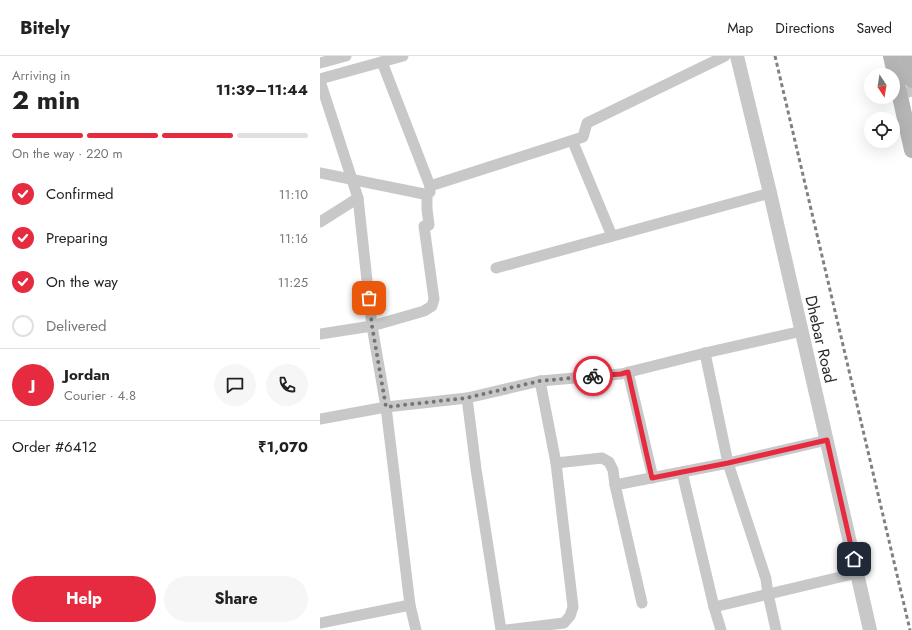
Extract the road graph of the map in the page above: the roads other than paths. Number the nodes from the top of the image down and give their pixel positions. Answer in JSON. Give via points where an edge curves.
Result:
{"nodes":[{"id":1,"x":346,"y":56,"type":"edge"},
{"id":2,"x":402,"y":56,"type":"edge"},
{"id":3,"x":725,"y":56,"type":"edge"},
{"id":4,"x":737,"y":56,"type":"edge"},
{"id":5,"x":891,"y":56,"type":"edge"},
{"id":6,"x":906,"y":56,"type":"edge"},
{"id":7,"x":332,"y":58,"type":"edge"},
{"id":8,"x":382,"y":62,"type":"junction"},
{"id":9,"x":320,"y":63,"type":"edge"},
{"id":10,"x":336,"y":74,"type":"junction"},
{"id":11,"x":320,"y":80,"type":"edge"},
{"id":12,"x":912,"y":80,"type":"edge"},
{"id":13,"x":906,"y":92,"type":"edge"},
{"id":14,"x":575,"y":147,"type":"dead end"},
{"id":15,"x":912,"y":150,"type":"edge"},
{"id":16,"x":320,"y":173,"type":"edge"},
{"id":17,"x":352,"y":179,"type":"junction"},
{"id":18,"x":429,"y":190,"type":"junction"},
{"id":19,"x":770,"y":193,"type":"junction"},
{"id":20,"x":358,"y":198,"type":"junction"},
{"id":21,"x":320,"y":222,"type":"edge"},
{"id":22,"x":612,"y":236,"type":"junction"},
{"id":23,"x":496,"y":268,"type":"dead end"},
{"id":24,"x":372,"y":326,"type":"junction"},
{"id":25,"x":802,"y":331,"type":"junction"},
{"id":26,"x":320,"y":334,"type":"edge"},
{"id":27,"x":705,"y":353,"type":"junction"},
{"id":28,"x":628,"y":372,"type":"junction"},
{"id":29,"x":540,"y":381,"type":"junction"},
{"id":30,"x":466,"y":398,"type":"junction"},
{"id":31,"x":386,"y":407,"type":"junction"},
{"id":32,"x":320,"y":419,"type":"edge"},
{"id":33,"x":827,"y":440,"type":"junction"},
{"id":34,"x":556,"y":463,"type":"junction"},
{"id":35,"x":728,"y":463,"type":"junction"},
{"id":36,"x":682,"y":472,"type":"junction"},
{"id":37,"x":652,"y":478,"type":"junction"},
{"id":38,"x":615,"y":485,"type":"junction"},
{"id":39,"x":857,"y":574,"type":"junction"},
{"id":40,"x":768,"y":594,"type":"junction"},
{"id":41,"x":642,"y":603,"type":"dead end"},
{"id":42,"x":410,"y":606,"type":"junction"},
{"id":43,"x":714,"y":607,"type":"junction"},
{"id":44,"x":344,"y":618,"type":"junction"},
{"id":45,"x":320,"y":623,"type":"edge"},
{"id":46,"x":346,"y":630,"type":"edge"},
{"id":47,"x":416,"y":630,"type":"edge"},
{"id":48,"x":501,"y":630,"type":"edge"},
{"id":49,"x":506,"y":630,"type":"edge"},
{"id":50,"x":721,"y":630,"type":"edge"},
{"id":51,"x":776,"y":630,"type":"edge"},
{"id":52,"x":870,"y":630,"type":"edge"}],
"edges":[{"from":1,"to":7,"type":"street"},
{"from":2,"to":8,"type":"street"},
{"from":3,"to":18,"type":"street","via":[[587,123],[583,137]]},
{"from":4,"to":19,"type":"street","name":"Dhebar Road"},
{"from":5,"to":13,"type":"main road"},
{"from":6,"to":12,"type":"main road"},
{"from":7,"to":9,"type":"street"},
{"from":7,"to":10,"type":"street"},
{"from":8,"to":10,"type":"street"},
{"from":8,"to":18,"type":"street"},
{"from":10,"to":11,"type":"street"},
{"from":11,"to":17,"type":"street"},
{"from":13,"to":15,"type":"main road"},
{"from":14,"to":22,"type":"street"},
{"from":16,"to":17,"type":"street"},
{"from":17,"to":18,"type":"street","via":[[424,194]]},
{"from":17,"to":20,"type":"street"},
{"from":18,"to":24,"type":"street","via":[[427,225],[434,300],[432,306],[424,311]]},
{"from":19,"to":22,"type":"street"},
{"from":19,"to":25,"type":"street","name":"Dhebar Road"},
{"from":20,"to":21,"type":"street"},
{"from":20,"to":24,"type":"street"},
{"from":22,"to":23,"type":"street"},
{"from":24,"to":26,"type":"street"},
{"from":24,"to":31,"type":"street"},
{"from":25,"to":27,"type":"street"},
{"from":25,"to":33,"type":"street","name":"Dhebar Road"},
{"from":27,"to":28,"type":"street"},
{"from":27,"to":35,"type":"street"},
{"from":28,"to":29,"type":"street"},
{"from":28,"to":37,"type":"street"},
{"from":29,"to":30,"type":"street"},
{"from":29,"to":34,"type":"street"},
{"from":30,"to":31,"type":"street"},
{"from":30,"to":48,"type":"street"},
{"from":31,"to":32,"type":"street"},
{"from":31,"to":42,"type":"street"},
{"from":33,"to":35,"type":"street"},
{"from":33,"to":39,"type":"street","name":"Dhebar Road"},
{"from":34,"to":38,"type":"street","via":[[602,458],[609,462],[613,470]]},
{"from":34,"to":49,"type":"street","via":[[572,607],[570,616],[564,623]]},
{"from":35,"to":36,"type":"street"},
{"from":35,"to":40,"type":"street","via":[[766,579]]},
{"from":36,"to":37,"type":"street"},
{"from":36,"to":43,"type":"street"},
{"from":37,"to":38,"type":"street"},
{"from":38,"to":41,"type":"street"},
{"from":39,"to":40,"type":"street"},
{"from":39,"to":52,"type":"street","name":"Dhebar Road"},
{"from":40,"to":43,"type":"street"},
{"from":40,"to":51,"type":"street"},
{"from":42,"to":44,"type":"street"},
{"from":42,"to":47,"type":"street"},
{"from":43,"to":50,"type":"street"},
{"from":44,"to":45,"type":"street"},
{"from":44,"to":46,"type":"street"}]}
